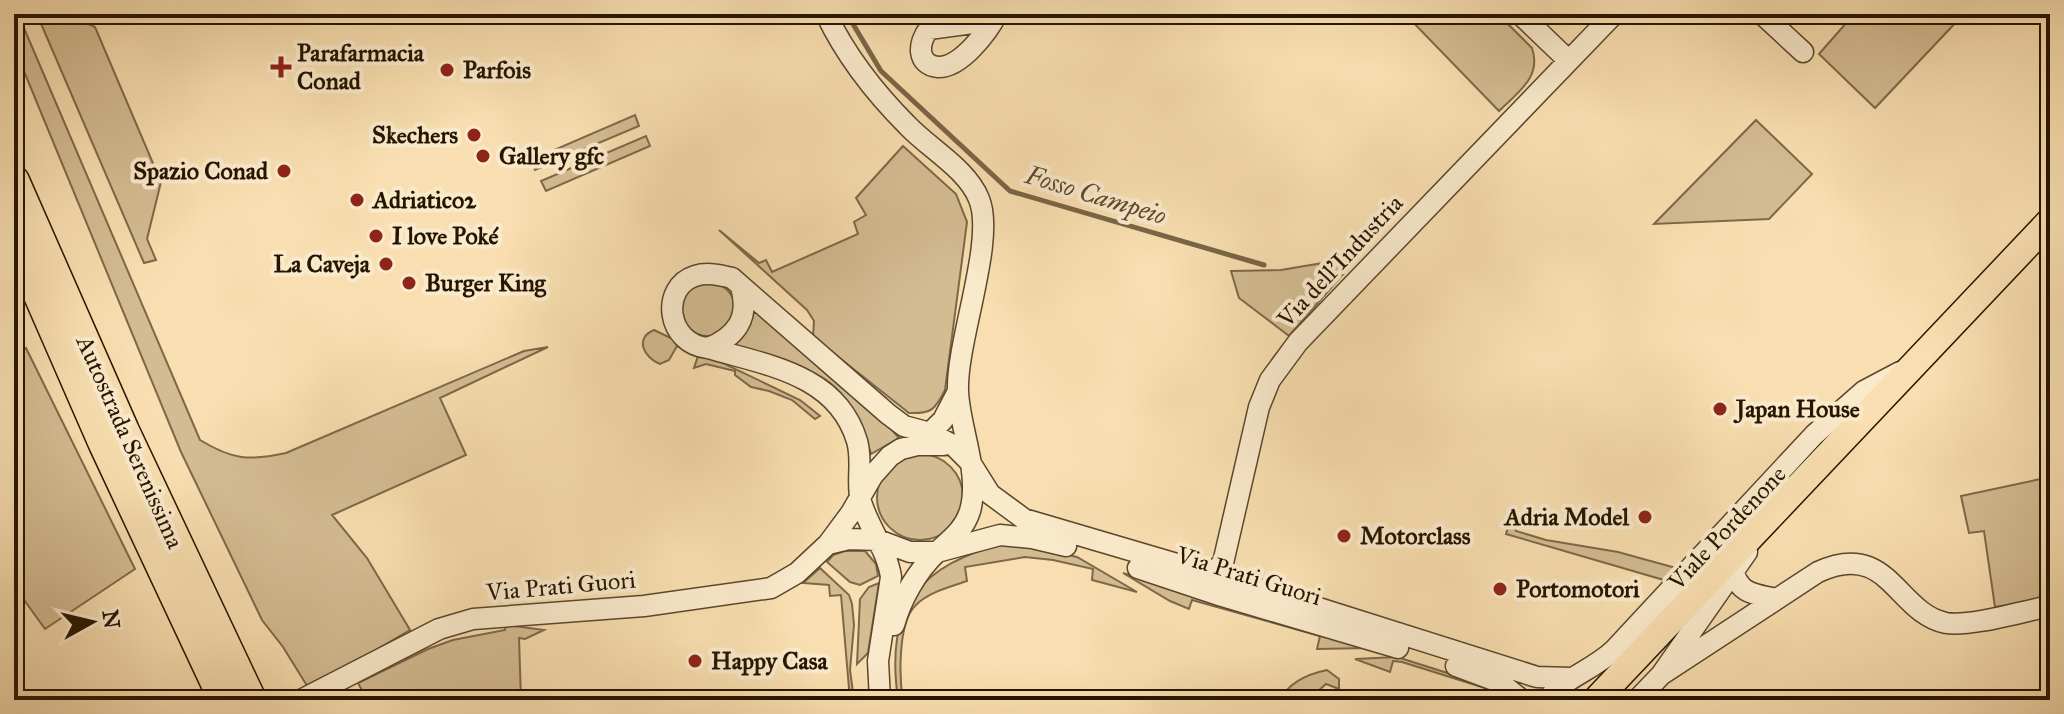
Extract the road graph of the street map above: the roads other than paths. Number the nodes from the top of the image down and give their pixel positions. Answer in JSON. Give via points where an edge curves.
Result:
{"nodes":[{"id":1,"x":826,"y":14,"type":"edge"},
{"id":2,"x":990,"y":14,"type":"edge"},
{"id":3,"x":997,"y":14,"type":"edge"},
{"id":4,"x":1520,"y":14,"type":"edge"},
{"id":5,"x":1614,"y":14,"type":"edge"},
{"id":6,"x":1762,"y":14,"type":"edge"},
{"id":7,"x":1803,"y":52,"type":"dead end"},
{"id":8,"x":1568,"y":60,"type":"junction"},
{"id":9,"x":14,"y":181,"type":"edge"},
{"id":10,"x":2050,"y":221,"type":"edge"},
{"id":11,"x":14,"y":238,"type":"edge"},
{"id":12,"x":741,"y":287,"type":"junction"},
{"id":13,"x":708,"y":348,"type":"junction"},
{"id":14,"x":1913,"y":363,"type":"junction"},
{"id":15,"x":958,"y":391,"type":"junction"},
{"id":16,"x":930,"y":433,"type":"junction"},
{"id":17,"x":953,"y":445,"type":"junction"},
{"id":18,"x":970,"y":462,"type":"junction"},
{"id":19,"x":860,"y":499,"type":"junction"},
{"id":20,"x":1772,"y":512,"type":"junction"},
{"id":21,"x":878,"y":540,"type":"junction"},
{"id":22,"x":1228,"y":542,"type":"junction"},
{"id":23,"x":828,"y":544,"type":"junction"},
{"id":24,"x":945,"y":550,"type":"junction"},
{"id":25,"x":1084,"y":550,"type":"junction"},
{"id":26,"x":1168,"y":564,"type":"junction"},
{"id":27,"x":1734,"y":573,"type":"junction"},
{"id":28,"x":1211,"y":574,"type":"junction"},
{"id":29,"x":1775,"y":599,"type":"junction"},
{"id":30,"x":2050,"y":606,"type":"edge"},
{"id":31,"x":1661,"y":675,"type":"junction"},
{"id":32,"x":1571,"y":678,"type":"junction"},
{"id":33,"x":224,"y":700,"type":"edge"},
{"id":34,"x":251,"y":700,"type":"edge"},
{"id":35,"x":301,"y":700,"type":"edge"},
{"id":36,"x":880,"y":700,"type":"edge"},
{"id":37,"x":892,"y":700,"type":"edge"},
{"id":38,"x":1522,"y":700,"type":"edge"},
{"id":39,"x":1547,"y":700,"type":"edge"},
{"id":40,"x":1596,"y":700,"type":"edge"},
{"id":41,"x":1637,"y":700,"type":"edge"}],
"edges":[{"from":1,"to":15,"type":"street","name":"Via Prati Guori","via":[[850,58],[879,95],[979,199],[982,244]]},
{"from":2,"to":3,"type":"street","via":[[973,23],[929,29],[919,46],[921,55],[937,67],[948,65],[988,31]]},
{"from":4,"to":8,"type":"street"},
{"from":5,"to":8,"type":"street","name":"Via dell'Industria"},
{"from":6,"to":7,"type":"street"},
{"from":8,"to":22,"type":"street","name":"Via dell'Industria","via":[[1298,342],[1270,380]]},
{"from":9,"to":34,"type":"highway","name":"Autostrada Serenissima"},
{"from":10,"to":14,"type":"main road","name":"Viale Pordenone"},
{"from":11,"to":33,"type":"highway","name":"Autostrada Serenissima"},
{"from":12,"to":13,"type":"street","via":[[741,324]]},
{"from":12,"to":13,"type":"street","name":"Via Prati Guori","via":[[732,278],[708,273],[692,276],[678,289],[672,306],[674,327],[695,347]]},
{"from":12,"to":16,"type":"street","name":"Via Prati Guori","via":[[888,414],[904,426]]},
{"from":13,"to":19,"type":"street","name":"Via Prati Guori","via":[[802,376],[825,391],[843,410],[858,444]]},
{"from":14,"to":20,"type":"main road","name":"Viale Pordenone"},
{"from":14,"to":32,"type":"street","name":"Viale Pordenone","via":[[1864,391],[1814,435],[1614,650]]},
{"from":15,"to":16,"type":"street","name":"Via Prati Guori"},
{"from":15,"to":18,"type":"street","name":"Via Prati Guori"},
{"from":16,"to":17,"type":"street","name":"Via Prati Guori"},
{"from":17,"to":18,"type":"street","name":"Via Prati Guori"},
{"from":17,"to":19,"type":"street","via":[[901,449],[881,464]]},
{"from":18,"to":24,"type":"street","via":[[970,512]]},
{"from":18,"to":26,"type":"street","name":"Via Prati Guori","via":[[990,494],[1024,519]]},
{"from":19,"to":21,"type":"street"},
{"from":19,"to":23,"type":"street","name":"Via Prati Guori"},
{"from":20,"to":27,"type":"street"},
{"from":20,"to":40,"type":"main road","name":"Viale Pordenone"},
{"from":21,"to":23,"type":"street"},
{"from":21,"to":24,"type":"street","via":[[910,552]]},
{"from":21,"to":36,"type":"street","via":[[891,577],[878,661]]},
{"from":22,"to":26,"type":"street","via":[[1209,557]]},
{"from":22,"to":28,"type":"street","name":"Via dell'Industria","via":[[1223,563]]},
{"from":23,"to":35,"type":"street","name":"Via Prati Guori","via":[[797,573],[771,588],[644,606],[473,619],[439,629]]},
{"from":24,"to":25,"type":"street","name":"Via Prati Guori","via":[[1000,535]]},
{"from":24,"to":37,"type":"street","via":[[899,605],[890,653]]},
{"from":25,"to":28,"type":"street","via":[[1189,576]]},
{"from":25,"to":38,"type":"street","name":"Via Prati Guori","via":[[1470,670],[1499,682]]},
{"from":26,"to":28,"type":"street","name":"Via Prati Guori"},
{"from":27,"to":29,"type":"street","via":[[1745,592]]},
{"from":27,"to":31,"type":"street"},
{"from":28,"to":32,"type":"street","name":"Via Prati Guori","via":[[1537,677]]},
{"from":29,"to":30,"type":"street","via":[[1818,572],[1851,563],[1873,569],[1921,611],[1942,622]]},
{"from":29,"to":31,"type":"street"},
{"from":31,"to":41,"type":"street"},
{"from":32,"to":39,"type":"street","name":"Viale Pordenone"}]}
